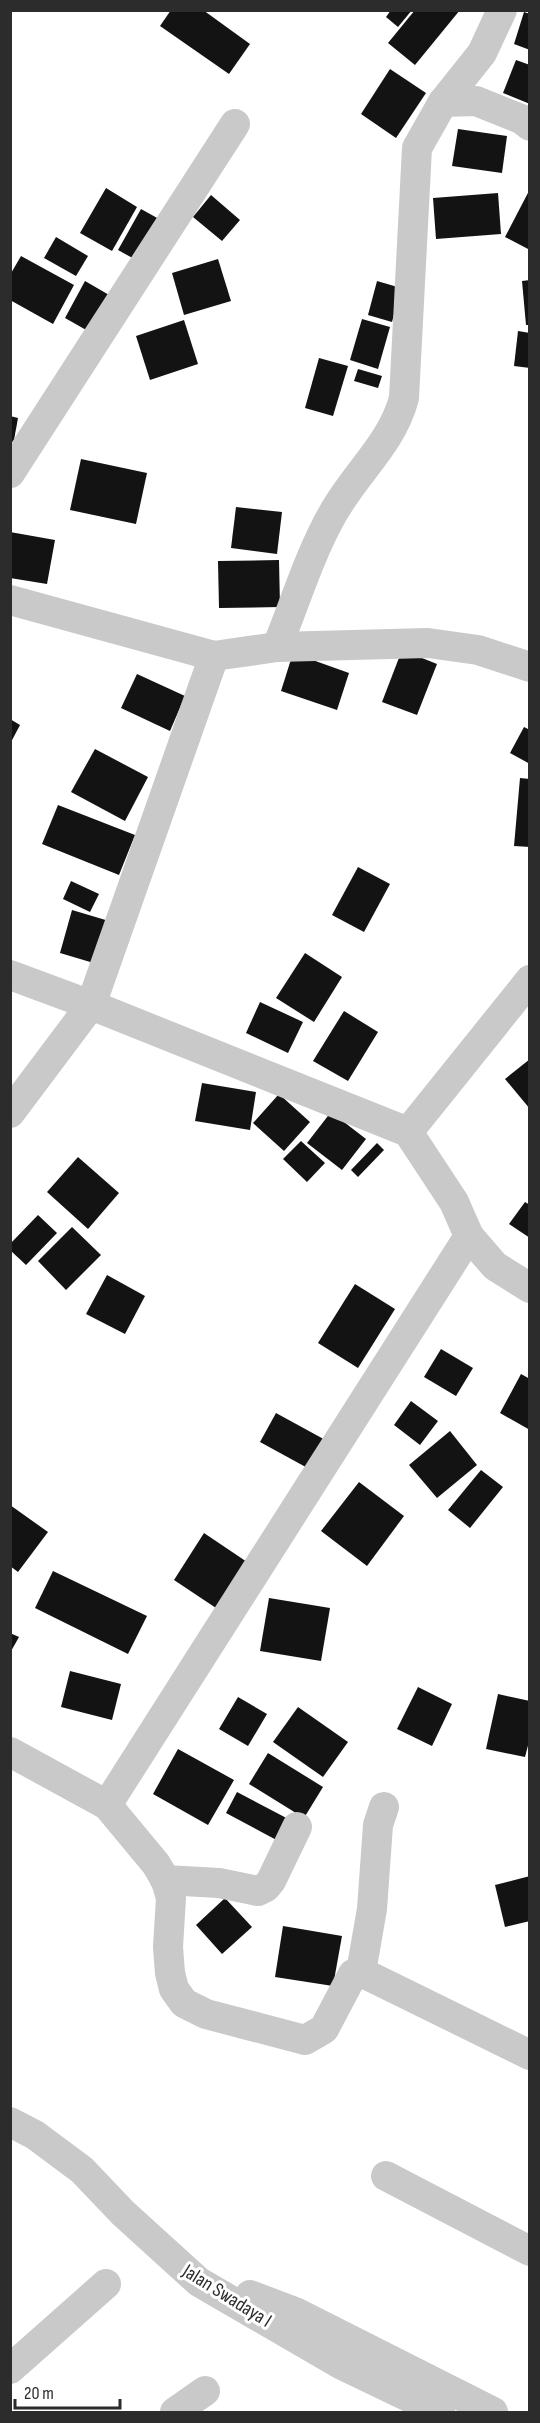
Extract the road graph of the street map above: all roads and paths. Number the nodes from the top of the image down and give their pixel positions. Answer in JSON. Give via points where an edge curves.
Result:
{"nodes":[{"id":1,"x":502,"y":10,"type":"edge"},
{"id":2,"x":443,"y":102,"type":"junction"},
{"id":3,"x":235,"y":124,"type":"dead end"},
{"id":4,"x":530,"y":126,"type":"edge"},
{"id":5,"x":10,"y":473,"type":"edge"},
{"id":6,"x":10,"y":600,"type":"edge"},
{"id":7,"x":277,"y":647,"type":"junction"},
{"id":8,"x":214,"y":656,"type":"junction"},
{"id":9,"x":530,"y":667,"type":"edge"},
{"id":10,"x":10,"y":975,"type":"edge"},
{"id":11,"x":530,"y":980,"type":"edge"},
{"id":12,"x":91,"y":1005,"type":"junction"},
{"id":13,"x":10,"y":1113,"type":"edge"},
{"id":14,"x":408,"y":1132,"type":"junction"},
{"id":15,"x":468,"y":1236,"type":"junction"},
{"id":16,"x":530,"y":1288,"type":"edge"},
{"id":17,"x":10,"y":1752,"type":"edge"},
{"id":18,"x":106,"y":1805,"type":"junction"},
{"id":19,"x":384,"y":1807,"type":"dead end"},
{"id":20,"x":297,"y":1827,"type":"dead end"},
{"id":21,"x":165,"y":1880,"type":"junction"},
{"id":22,"x":361,"y":1972,"type":"junction"},
{"id":23,"x":530,"y":2055,"type":"edge"},
{"id":24,"x":10,"y":2122,"type":"edge"},
{"id":25,"x":386,"y":2176,"type":"dead end"},
{"id":26,"x":530,"y":2251,"type":"edge"},
{"id":27,"x":199,"y":2282,"type":"junction"},
{"id":28,"x":106,"y":2284,"type":"dead end"},
{"id":29,"x":10,"y":2369,"type":"edge"},
{"id":30,"x":206,"y":2391,"type":"dead end"},
{"id":31,"x":175,"y":2412,"type":"edge"},
{"id":32,"x":440,"y":2412,"type":"edge"},
{"id":33,"x":493,"y":2412,"type":"edge"}],
"edges":[{"from":1,"to":2,"type":"street","via":[[482,53]]},
{"from":2,"to":4,"type":"street","via":[[476,101],[522,118]]},
{"from":2,"to":7,"type":"street","via":[[417,148],[404,398],[399,417],[332,514]]},
{"from":3,"to":5,"type":"street"},
{"from":6,"to":8,"type":"street"},
{"from":7,"to":8,"type":"street"},
{"from":7,"to":9,"type":"street","via":[[428,643],[478,650]]},
{"from":8,"to":12,"type":"street"},
{"from":10,"to":12,"type":"street"},
{"from":11,"to":14,"type":"street"},
{"from":12,"to":13,"type":"street"},
{"from":12,"to":14,"type":"street"},
{"from":14,"to":15,"type":"street","via":[[454,1202]]},
{"from":15,"to":16,"type":"street","via":[[495,1266]]},
{"from":15,"to":18,"type":"street"},
{"from":17,"to":18,"type":"street"},
{"from":18,"to":21,"type":"street"},
{"from":19,"to":22,"type":"street","via":[[378,1825],[371,1917]]},
{"from":20,"to":21,"type":"street","via":[[271,1881],[258,1891],[219,1883]]},
{"from":21,"to":22,"type":"street","via":[[171,1898],[168,1947],[174,1989],[184,2003],[206,2014],[305,2040],[324,2029],[353,1974]]},
{"from":22,"to":23,"type":"street"},
{"from":24,"to":27,"type":"street","name":"Jalan Swadaya I","via":[[35,2135],[82,2170]]},
{"from":25,"to":26,"type":"street"},
{"from":27,"to":32,"type":"street","name":"Jalan Swadaya I","via":[[342,2365]]},
{"from":27,"to":33,"type":"street","via":[[295,2312]]},
{"from":28,"to":29,"type":"street"},
{"from":30,"to":31,"type":"street"}]}
